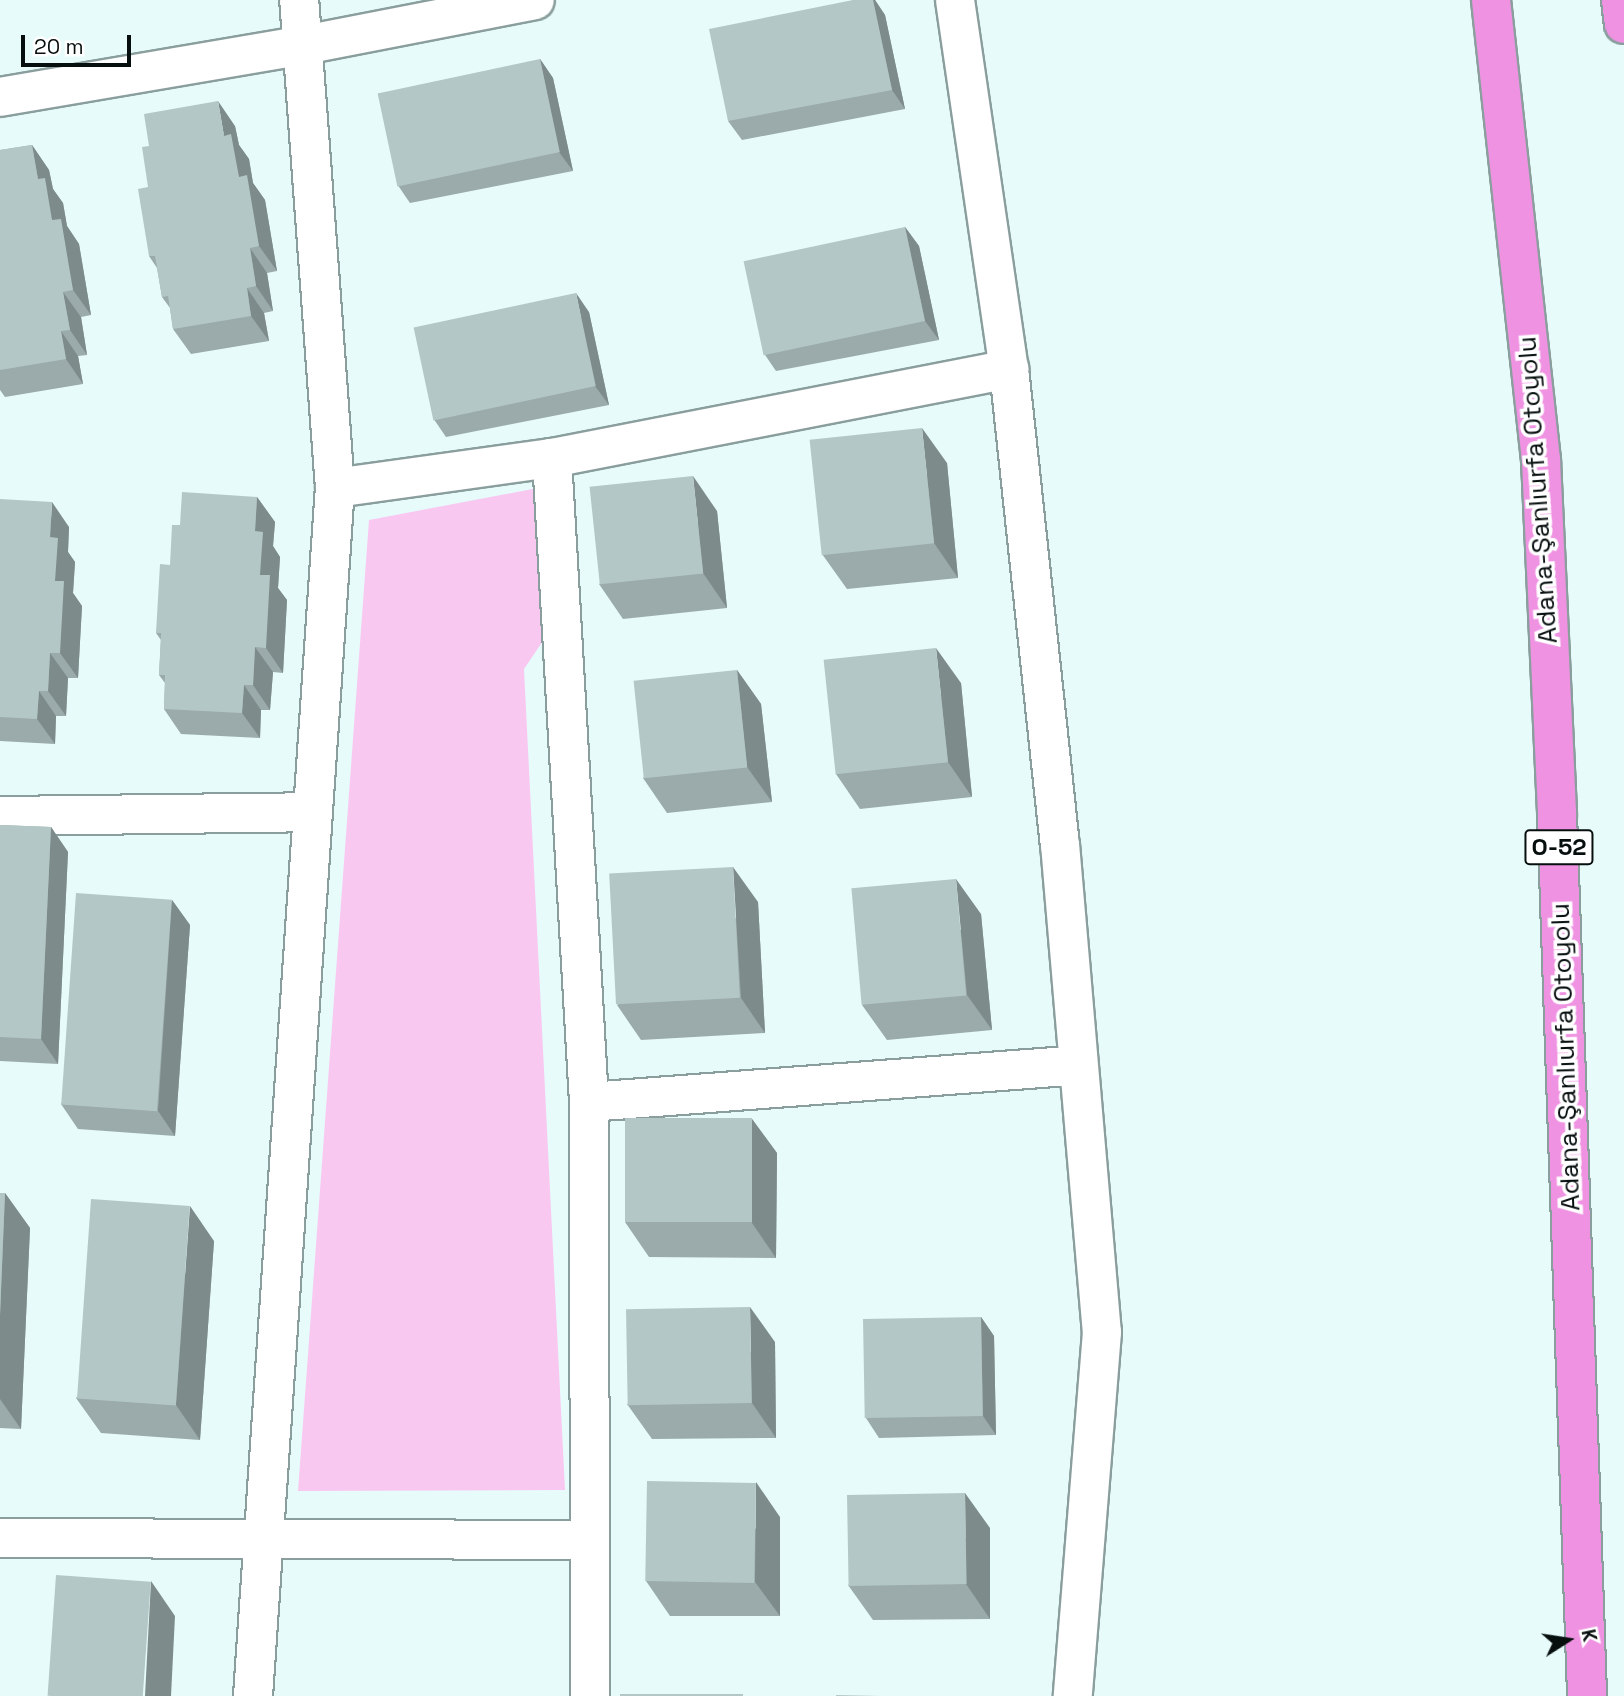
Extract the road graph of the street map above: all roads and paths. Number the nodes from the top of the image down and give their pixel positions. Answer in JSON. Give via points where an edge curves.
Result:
{"nodes":[{"id":1,"x":299,"y":0,"type":"edge"},
{"id":2,"x":955,"y":0,"type":"edge"},
{"id":3,"x":1491,"y":0,"type":"edge"},
{"id":4,"x":1621,"y":0,"type":"edge"},
{"id":5,"x":514,"y":2,"type":"edge"},
{"id":6,"x":1624,"y":24,"type":"edge"},
{"id":7,"x":304,"y":45,"type":"junction"},
{"id":8,"x":0,"y":97,"type":"edge"},
{"id":9,"x":1009,"y":369,"type":"junction"},
{"id":10,"x":552,"y":458,"type":"junction"},
{"id":11,"x":335,"y":488,"type":"junction"},
{"id":12,"x":310,"y":812,"type":"junction"},
{"id":13,"x":0,"y":816,"type":"edge"},
{"id":14,"x":1078,"y":1065,"type":"junction"},
{"id":15,"x":589,"y":1102,"type":"junction"},
{"id":16,"x":0,"y":1538,"type":"edge"},
{"id":17,"x":263,"y":1540,"type":"junction"},
{"id":18,"x":590,"y":1540,"type":"junction"},
{"id":19,"x":253,"y":1696,"type":"edge"},
{"id":20,"x":590,"y":1696,"type":"edge"},
{"id":21,"x":1073,"y":1696,"type":"edge"},
{"id":22,"x":1587,"y":1696,"type":"edge"}],
"edges":[{"from":1,"to":7,"type":"street"},
{"from":2,"to":9,"type":"street"},
{"from":3,"to":22,"type":"highway","name":"Adana-Şanlıurfa Otoyolu","number":"O-52","via":[[1541,460]]},
{"from":4,"to":6,"type":"highway"},
{"from":5,"to":7,"type":"street"},
{"from":7,"to":8,"type":"street"},
{"from":7,"to":11,"type":"street"},
{"from":9,"to":10,"type":"street"},
{"from":9,"to":14,"type":"street","via":[[1060,844]]},
{"from":10,"to":11,"type":"street"},
{"from":10,"to":15,"type":"street"},
{"from":11,"to":12,"type":"street"},
{"from":12,"to":13,"type":"street"},
{"from":12,"to":17,"type":"street"},
{"from":14,"to":15,"type":"street"},
{"from":14,"to":21,"type":"street","via":[[1102,1332]]},
{"from":15,"to":18,"type":"street"},
{"from":16,"to":17,"type":"street"},
{"from":17,"to":18,"type":"street"},
{"from":17,"to":19,"type":"street"},
{"from":18,"to":20,"type":"street"}]}
